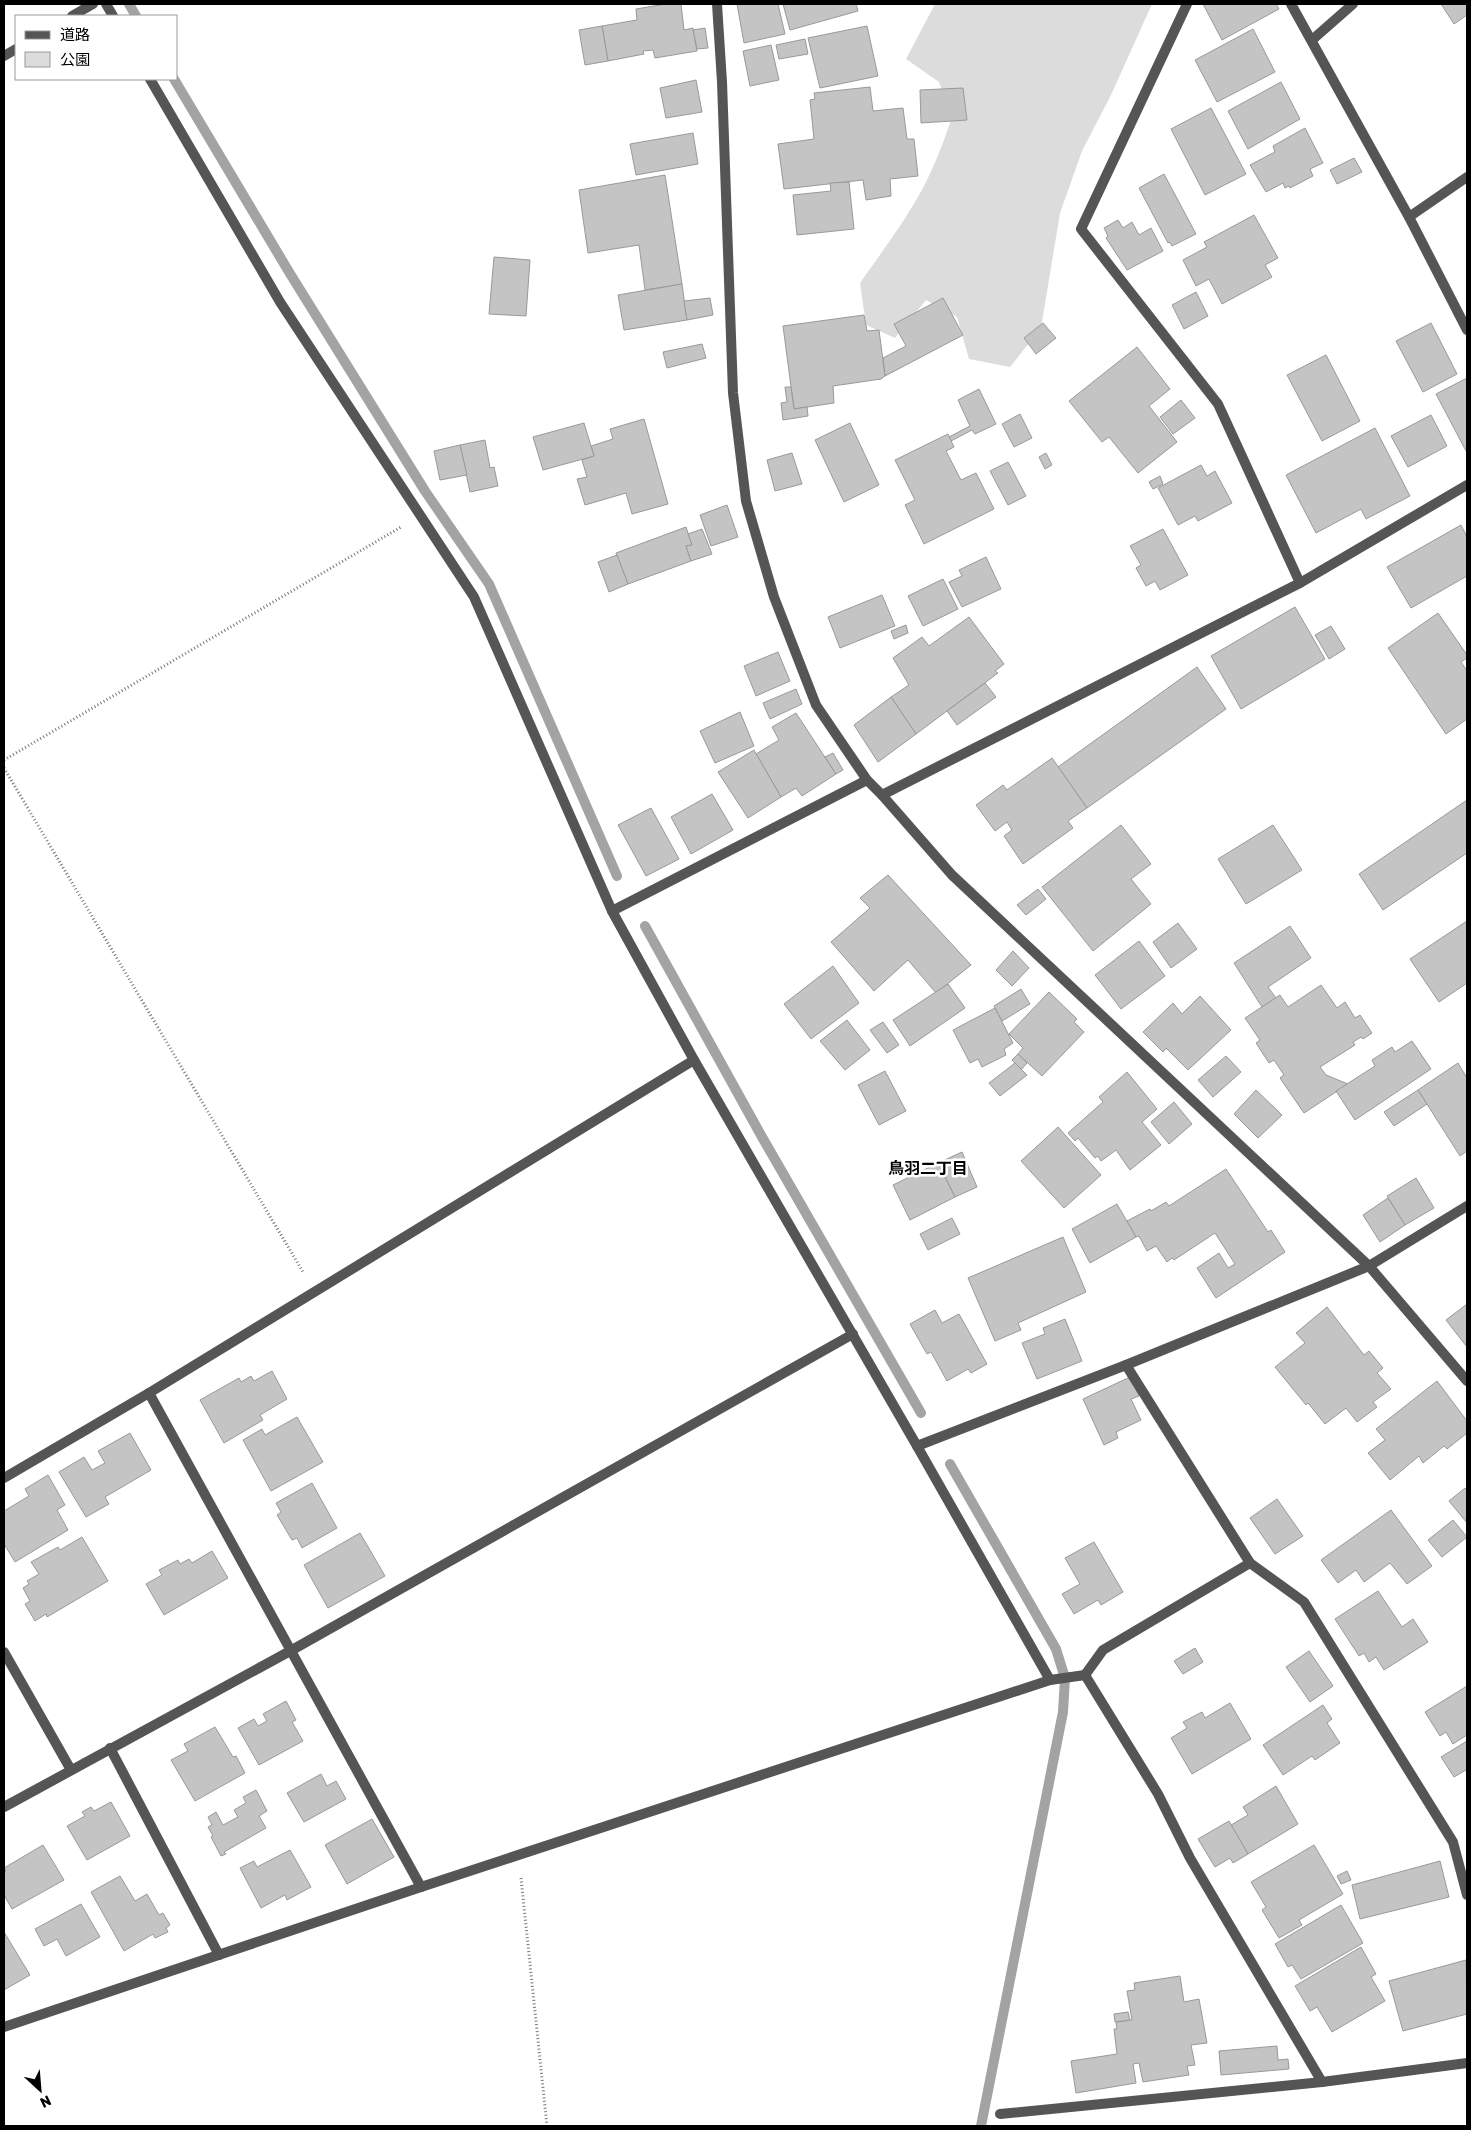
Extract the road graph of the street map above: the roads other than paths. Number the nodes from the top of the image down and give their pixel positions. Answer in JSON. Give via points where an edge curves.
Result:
{"nodes":[{"id":1,"x":93,"y":4,"type":"edge"},
{"id":2,"x":106,"y":4,"type":"edge"},
{"id":3,"x":717,"y":4,"type":"edge"},
{"id":4,"x":1187,"y":4,"type":"edge"},
{"id":5,"x":1291,"y":4,"type":"edge"},
{"id":6,"x":1353,"y":4,"type":"edge"},
{"id":7,"x":74,"y":15,"type":"edge"},
{"id":8,"x":112,"y":15,"type":"edge"},
{"id":9,"x":1312,"y":40,"type":"junction"},
{"id":10,"x":15,"y":50,"type":"edge"},
{"id":11,"x":4,"y":56,"type":"edge"},
{"id":12,"x":151,"y":80,"type":"edge"},
{"id":13,"x":1467,"y":177,"type":"edge"},
{"id":14,"x":1408,"y":217,"type":"junction"},
{"id":15,"x":1467,"y":330,"type":"edge"},
{"id":16,"x":1467,"y":485,"type":"edge"},
{"id":17,"x":1300,"y":583,"type":"junction"},
{"id":18,"x":867,"y":780,"type":"junction"},
{"id":19,"x":882,"y":795,"type":"junction"},
{"id":20,"x":612,"y":911,"type":"junction"},
{"id":21,"x":694,"y":1060,"type":"junction"},
{"id":22,"x":1467,"y":1206,"type":"edge"},
{"id":23,"x":1369,"y":1266,"type":"junction"},
{"id":24,"x":852,"y":1334,"type":"junction"},
{"id":25,"x":1126,"y":1364,"type":"junction"},
{"id":26,"x":1467,"y":1381,"type":"edge"},
{"id":27,"x":149,"y":1392,"type":"junction"},
{"id":28,"x":917,"y":1446,"type":"junction"},
{"id":29,"x":4,"y":1478,"type":"edge"},
{"id":30,"x":1250,"y":1563,"type":"junction"},
{"id":31,"x":292,"y":1650,"type":"junction"},
{"id":32,"x":4,"y":1652,"type":"edge"},
{"id":33,"x":1085,"y":1675,"type":"junction"},
{"id":34,"x":1050,"y":1680,"type":"junction"},
{"id":35,"x":110,"y":1748,"type":"junction"},
{"id":36,"x":71,"y":1770,"type":"junction"},
{"id":37,"x":4,"y":1807,"type":"edge"},
{"id":38,"x":421,"y":1887,"type":"junction"},
{"id":39,"x":1467,"y":1896,"type":"edge"},
{"id":40,"x":219,"y":1955,"type":"junction"},
{"id":41,"x":4,"y":2027,"type":"edge"},
{"id":42,"x":1467,"y":2063,"type":"edge"},
{"id":43,"x":1322,"y":2082,"type":"junction"},
{"id":44,"x":1000,"y":2114,"type":"dead end"}],
"edges":[{"from":1,"to":7,"type":"street"},
{"from":2,"to":8,"type":"street"},
{"from":3,"to":18,"type":"street","via":[[734,393],[746,501],[774,597],[816,706]]},
{"from":4,"to":17,"type":"street","via":[[1081,229],[1218,404]]},
{"from":5,"to":9,"type":"street"},
{"from":6,"to":9,"type":"street"},
{"from":9,"to":14,"type":"street"},
{"from":10,"to":11,"type":"street"},
{"from":12,"to":20,"type":"street","via":[[280,302],[474,597]]},
{"from":13,"to":14,"type":"street"},
{"from":14,"to":15,"type":"street"},
{"from":16,"to":17,"type":"street"},
{"from":17,"to":19,"type":"street"},
{"from":18,"to":19,"type":"street"},
{"from":18,"to":20,"type":"street"},
{"from":19,"to":23,"type":"street","via":[[952,875]]},
{"from":20,"to":21,"type":"street"},
{"from":21,"to":24,"type":"street"},
{"from":21,"to":27,"type":"street"},
{"from":22,"to":23,"type":"street"},
{"from":23,"to":25,"type":"street"},
{"from":23,"to":26,"type":"street"},
{"from":24,"to":28,"type":"street"},
{"from":24,"to":31,"type":"street"},
{"from":25,"to":28,"type":"street"},
{"from":25,"to":30,"type":"street"},
{"from":27,"to":29,"type":"street"},
{"from":27,"to":31,"type":"street"},
{"from":28,"to":34,"type":"street"},
{"from":30,"to":33,"type":"street","via":[[1103,1650]]},
{"from":30,"to":39,"type":"street","via":[[1304,1602],[1453,1842]]},
{"from":31,"to":35,"type":"street"},
{"from":31,"to":38,"type":"street"},
{"from":32,"to":36,"type":"street"},
{"from":33,"to":34,"type":"street"},
{"from":33,"to":43,"type":"street","via":[[1158,1794],[1190,1858]]},
{"from":34,"to":38,"type":"street"},
{"from":35,"to":36,"type":"street"},
{"from":35,"to":40,"type":"street"},
{"from":36,"to":37,"type":"street"},
{"from":38,"to":40,"type":"street"},
{"from":40,"to":41,"type":"street"},
{"from":42,"to":43,"type":"street"},
{"from":43,"to":44,"type":"street"}]}
